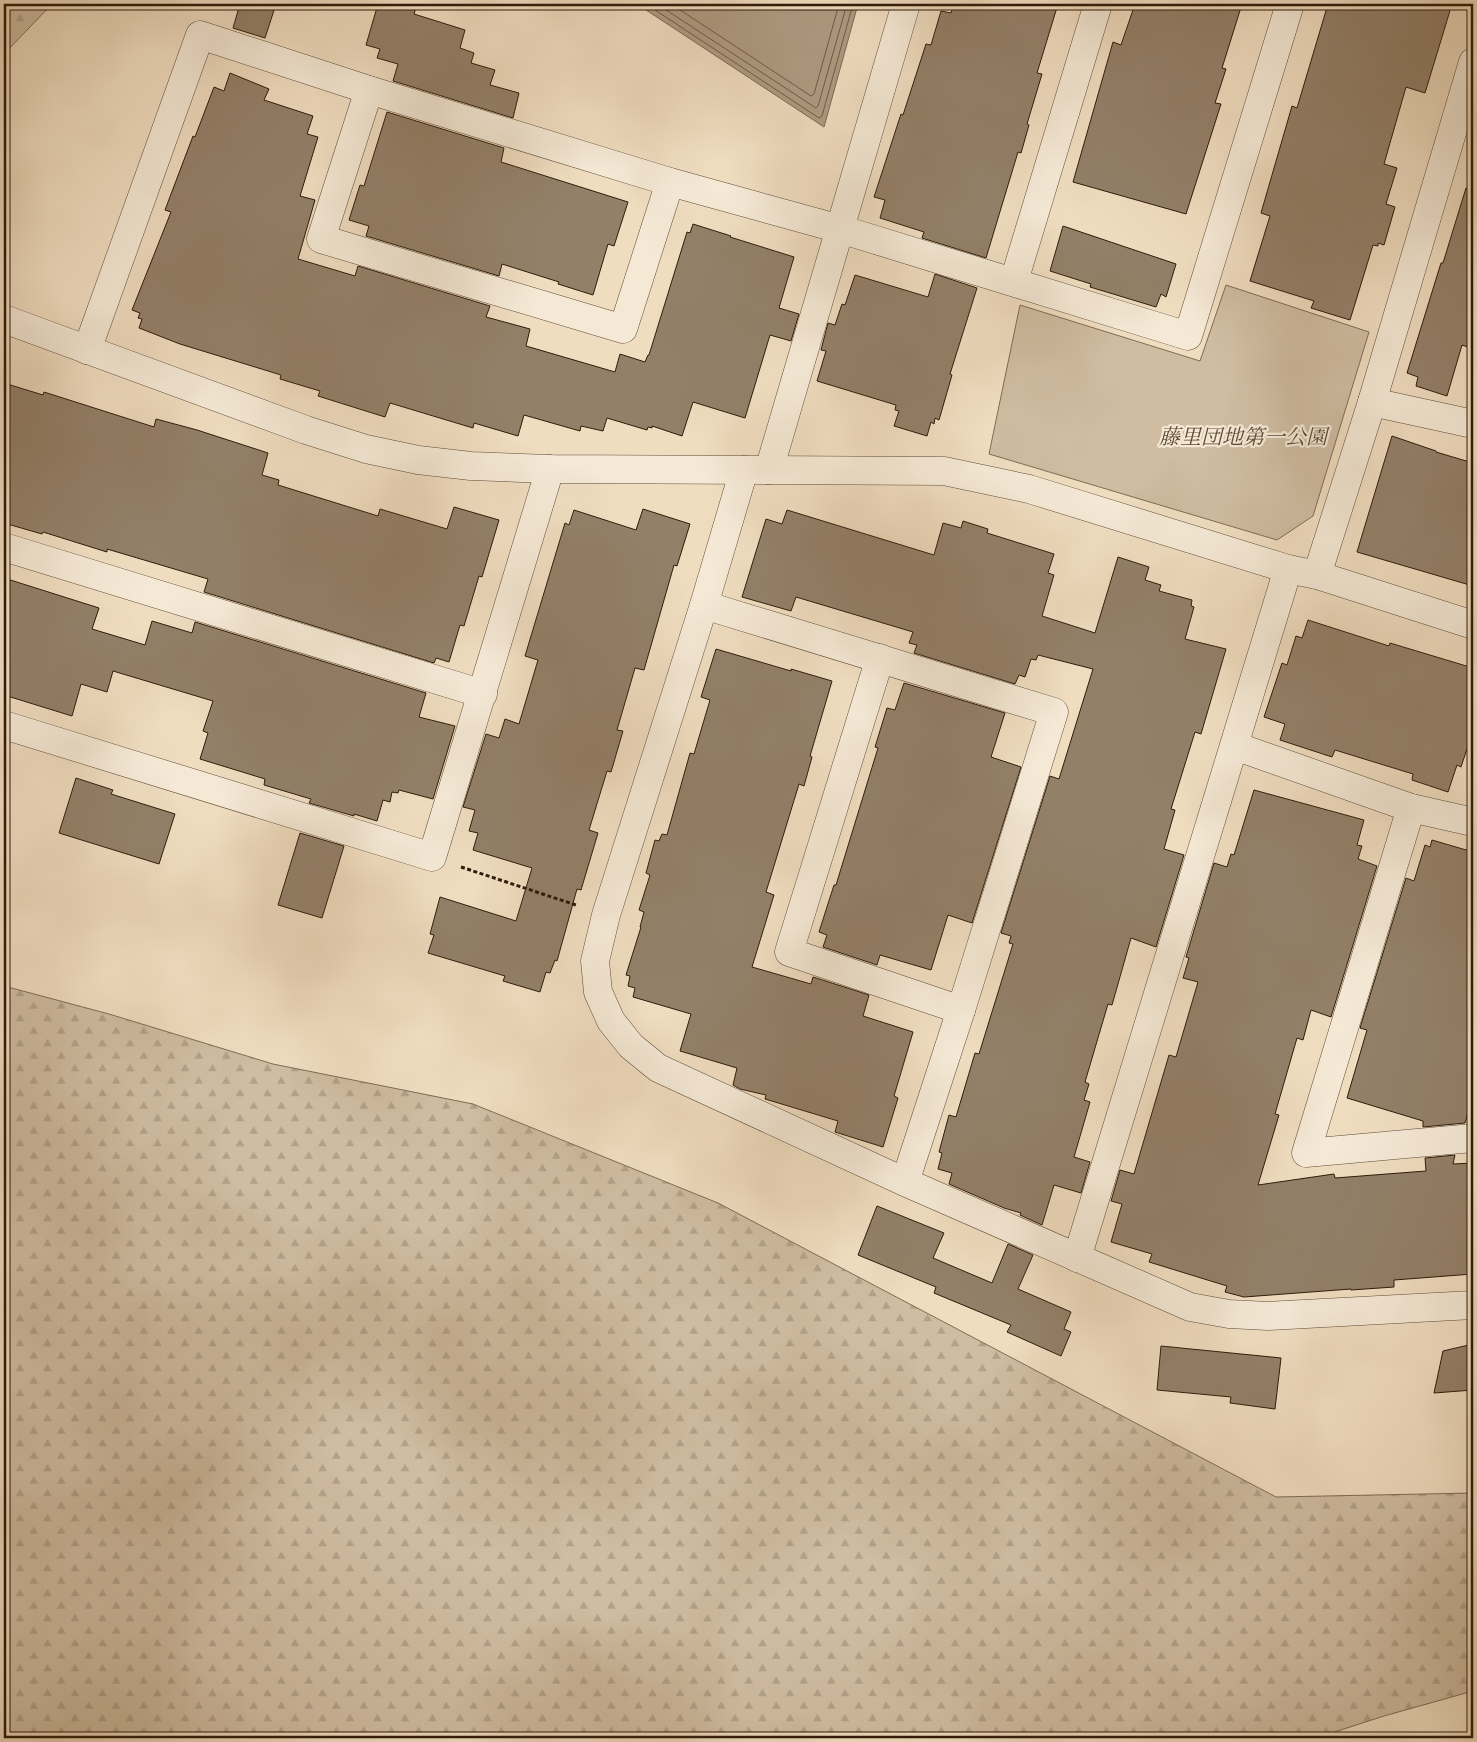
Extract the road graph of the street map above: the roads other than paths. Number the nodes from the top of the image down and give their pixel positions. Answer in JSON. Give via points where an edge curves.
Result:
{"nodes":[{"id":1,"x":906,"y":4,"type":"edge"},
{"id":2,"x":1098,"y":4,"type":"edge"},
{"id":3,"x":1290,"y":4,"type":"edge"},
{"id":4,"x":1473,"y":62,"type":"edge"},
{"id":5,"x":369,"y":90,"type":"junction"},
{"id":6,"x":670,"y":182,"type":"junction"},
{"id":7,"x":840,"y":229,"type":"junction"},
{"id":8,"x":1014,"y":281,"type":"junction"},
{"id":9,"x":4,"y":319,"type":"edge"},
{"id":10,"x":87,"y":350,"type":"junction"},
{"id":11,"x":1372,"y":402,"type":"junction"},
{"id":12,"x":1473,"y":424,"type":"edge"},
{"id":13,"x":550,"y":469,"type":"junction"},
{"id":14,"x":757,"y":470,"type":"junction"},
{"id":15,"x":4,"y":547,"type":"edge"},
{"id":16,"x":1288,"y":569,"type":"junction"},
{"id":17,"x":1317,"y":575,"type":"junction"},
{"id":18,"x":704,"y":605,"type":"junction"},
{"id":19,"x":1473,"y":625,"type":"edge"},
{"id":20,"x":880,"y":658,"type":"junction"},
{"id":21,"x":483,"y":694,"type":"junction"},
{"id":22,"x":4,"y":725,"type":"edge"},
{"id":23,"x":1235,"y":746,"type":"junction"},
{"id":24,"x":1411,"y":808,"type":"junction"},
{"id":25,"x":1473,"y":822,"type":"edge"},
{"id":26,"x":961,"y":1010,"type":"junction"},
{"id":27,"x":1473,"y":1138,"type":"edge"},
{"id":28,"x":905,"y":1182,"type":"junction"},
{"id":29,"x":1077,"y":1258,"type":"junction"},
{"id":30,"x":1473,"y":1305,"type":"edge"}],
"edges":[{"from":1,"to":7,"type":"street"},
{"from":2,"to":8,"type":"street"},
{"from":3,"to":8,"type":"street","via":[[1188,336]]},
{"from":4,"to":11,"type":"street"},
{"from":5,"to":6,"type":"street"},
{"from":5,"to":6,"type":"street","via":[[321,239],[330,242],[623,329]]},
{"from":5,"to":10,"type":"street","via":[[200,36]]},
{"from":6,"to":7,"type":"street"},
{"from":7,"to":8,"type":"street"},
{"from":7,"to":14,"type":"street"},
{"from":9,"to":10,"type":"street"},
{"from":10,"to":13,"type":"street","via":[[366,449],[470,466]]},
{"from":11,"to":12,"type":"street"},
{"from":11,"to":17,"type":"street"},
{"from":13,"to":14,"type":"street"},
{"from":13,"to":21,"type":"street"},
{"from":14,"to":16,"type":"street","via":[[944,471],[1029,489]]},
{"from":14,"to":18,"type":"street"},
{"from":15,"to":21,"type":"street"},
{"from":16,"to":17,"type":"street"},
{"from":16,"to":23,"type":"street"},
{"from":17,"to":19,"type":"street"},
{"from":18,"to":20,"type":"street"},
{"from":18,"to":28,"type":"street","via":[[606,915],[595,961],[598,992],[611,1020],[630,1046],[658,1068]]},
{"from":20,"to":26,"type":"street","via":[[789,952]]},
{"from":20,"to":26,"type":"street","via":[[1054,712]]},
{"from":21,"to":22,"type":"street","via":[[432,858]]},
{"from":23,"to":24,"type":"street"},
{"from":23,"to":29,"type":"street"},
{"from":24,"to":25,"type":"street"},
{"from":24,"to":27,"type":"street","via":[[1306,1153]]},
{"from":26,"to":28,"type":"street"},
{"from":28,"to":29,"type":"street"},
{"from":29,"to":30,"type":"street","via":[[1190,1307],[1229,1314],[1268,1316]]}]}
